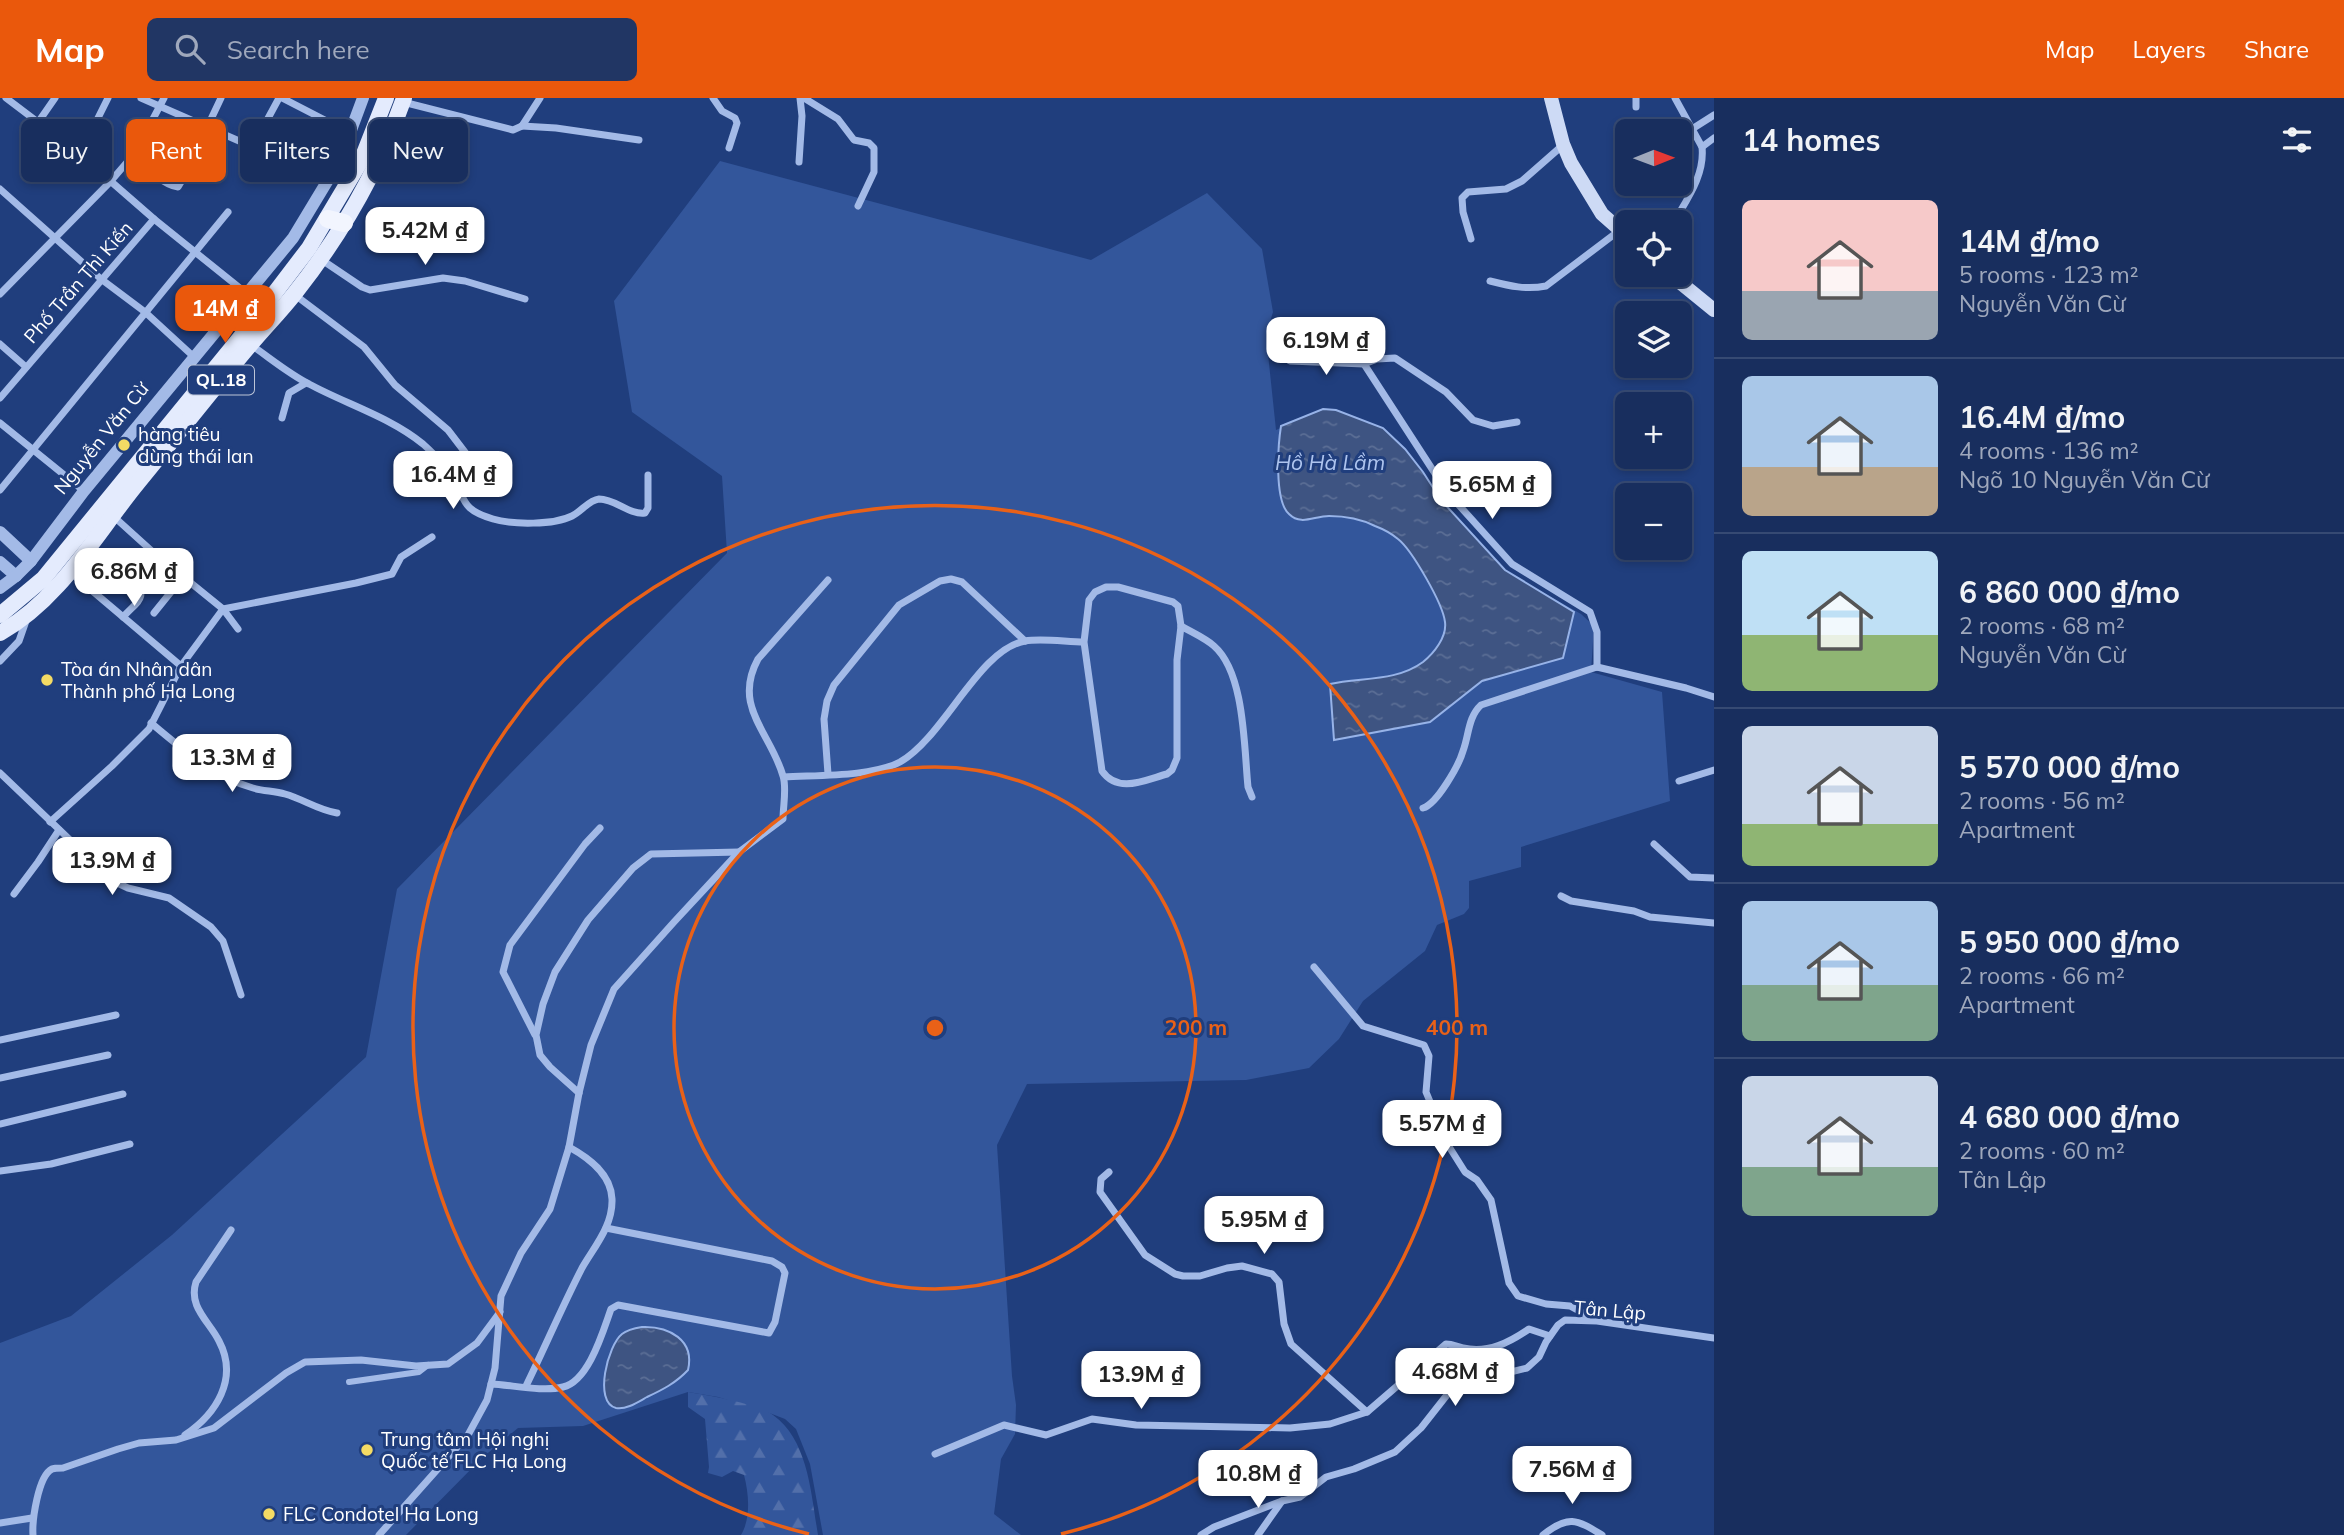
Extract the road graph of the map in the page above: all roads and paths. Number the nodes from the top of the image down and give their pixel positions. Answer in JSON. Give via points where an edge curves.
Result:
{"nodes":[{"id":1,"x":6,"y":98,"type":"edge"},
{"id":2,"x":55,"y":98,"type":"edge"},
{"id":3,"x":108,"y":98,"type":"edge"},
{"id":4,"x":141,"y":98,"type":"edge"},
{"id":5,"x":164,"y":98,"type":"edge"},
{"id":6,"x":221,"y":98,"type":"edge"},
{"id":7,"x":280,"y":98,"type":"edge"},
{"id":8,"x":363,"y":98,"type":"edge"},
{"id":9,"x":386,"y":98,"type":"edge"},
{"id":10,"x":540,"y":98,"type":"edge"},
{"id":11,"x":713,"y":98,"type":"edge"},
{"id":12,"x":802,"y":98,"type":"edge"},
{"id":13,"x":1551,"y":98,"type":"edge"},
{"id":14,"x":1675,"y":98,"type":"edge"},
{"id":15,"x":403,"y":100,"type":"edge"},
{"id":16,"x":160,"y":107,"type":"junction"},
{"id":17,"x":1714,"y":115,"type":"edge"},
{"id":18,"x":35,"y":119,"type":"edge"},
{"id":19,"x":39,"y":119,"type":"edge"},
{"id":20,"x":98,"y":119,"type":"edge"},
{"id":21,"x":153,"y":119,"type":"edge"},
{"id":22,"x":188,"y":119,"type":"edge"},
{"id":23,"x":211,"y":119,"type":"edge"},
{"id":24,"x":268,"y":119,"type":"edge"},
{"id":25,"x":323,"y":119,"type":"edge"},
{"id":26,"x":1687,"y":119,"type":"edge"},
{"id":27,"x":355,"y":121,"type":"edge"},
{"id":28,"x":522,"y":126,"type":"junction"},
{"id":29,"x":1692,"y":129,"type":"joint"},
{"id":30,"x":1714,"y":138,"type":"edge"},
{"id":31,"x":639,"y":140,"type":"dead end"},
{"id":32,"x":1563,"y":144,"type":"junction"},
{"id":33,"x":1702,"y":147,"type":"junction"},
{"id":34,"x":729,"y":148,"type":"dead end"},
{"id":35,"x":799,"y":162,"type":"dead end"},
{"id":36,"x":126,"y":163,"type":"edge"},
{"id":37,"x":112,"y":180,"type":"edge"},
{"id":38,"x":110,"y":182,"type":"joint"},
{"id":39,"x":167,"y":182,"type":"edge"},
{"id":40,"x":181,"y":182,"type":"edge"},
{"id":41,"x":327,"y":182,"type":"edge"},
{"id":42,"x":1,"y":192,"type":"edge"},
{"id":43,"x":858,"y":206,"type":"dead end"},
{"id":44,"x":1680,"y":210,"type":"edge"},
{"id":45,"x":228,"y":212,"type":"dead end"},
{"id":46,"x":154,"y":219,"type":"junction"},
{"id":47,"x":336,"y":221,"type":"junction"},
{"id":48,"x":1615,"y":225,"type":"edge"},
{"id":49,"x":55,"y":238,"type":"junction"},
{"id":50,"x":1471,"y":239,"type":"dead end"},
{"id":51,"x":1615,"y":240,"type":"edge"},
{"id":52,"x":196,"y":253,"type":"junction"},
{"id":53,"x":319,"y":258,"type":"junction"},
{"id":54,"x":101,"y":279,"type":"junction"},
{"id":55,"x":1490,"y":281,"type":"dead end"},
{"id":56,"x":1686,"y":287,"type":"edge"},
{"id":57,"x":246,"y":293,"type":"junction"},
{"id":58,"x":0,"y":294,"type":"edge"},
{"id":59,"x":294,"y":294,"type":"junction"},
{"id":60,"x":525,"y":299,"type":"dead end"},
{"id":61,"x":1714,"y":310,"type":"edge"},
{"id":62,"x":147,"y":314,"type":"junction"},
{"id":63,"x":0,"y":344,"type":"edge"},
{"id":64,"x":251,"y":344,"type":"junction"},
{"id":65,"x":194,"y":357,"type":"junction"},
{"id":66,"x":1290,"y":361,"type":"dead end"},
{"id":67,"x":1364,"y":364,"type":"junction"},
{"id":68,"x":26,"y":367,"type":"junction"},
{"id":69,"x":306,"y":383,"type":"junction"},
{"id":70,"x":0,"y":398,"type":"edge"},
{"id":71,"x":282,"y":418,"type":"dead end"},
{"id":72,"x":1517,"y":422,"type":"dead end"},
{"id":73,"x":0,"y":423,"type":"edge"},
{"id":74,"x":33,"y":449,"type":"junction"},
{"id":75,"x":474,"y":464,"type":"dead end"},
{"id":76,"x":648,"y":475,"type":"dead end"},
{"id":77,"x":0,"y":490,"type":"edge"},
{"id":78,"x":84,"y":491,"type":"junction"},
{"id":79,"x":106,"y":510,"type":"junction"},
{"id":80,"x":0,"y":532,"type":"edge"},
{"id":81,"x":432,"y":537,"type":"dead end"},
{"id":82,"x":154,"y":553,"type":"junction"},
{"id":83,"x":31,"y":561,"type":"junction"},
{"id":84,"x":0,"y":562,"type":"edge"},
{"id":85,"x":69,"y":572,"type":"junction"},
{"id":86,"x":16,"y":576,"type":"junction"},
{"id":87,"x":183,"y":577,"type":"junction"},
{"id":88,"x":828,"y":580,"type":"dead end"},
{"id":89,"x":0,"y":588,"type":"edge"},
{"id":90,"x":223,"y":608,"type":"junction"},
{"id":91,"x":29,"y":613,"type":"junction"},
{"id":92,"x":154,"y":613,"type":"dead end"},
{"id":93,"x":0,"y":615,"type":"edge"},
{"id":94,"x":123,"y":617,"type":"junction"},
{"id":95,"x":1181,"y":626,"type":"junction"},
{"id":96,"x":238,"y":629,"type":"dead end"},
{"id":97,"x":0,"y":634,"type":"edge"},
{"id":98,"x":1025,"y":641,"type":"junction"},
{"id":99,"x":1084,"y":642,"type":"junction"},
{"id":100,"x":0,"y":661,"type":"edge"},
{"id":101,"x":181,"y":666,"type":"junction"},
{"id":102,"x":1597,"y":667,"type":"junction"},
{"id":103,"x":1714,"y":697,"type":"edge"},
{"id":104,"x":151,"y":723,"type":"junction"},
{"id":105,"x":1714,"y":771,"type":"edge"},
{"id":106,"x":0,"y":773,"type":"edge"},
{"id":107,"x":828,"y":774,"type":"junction"},
{"id":108,"x":784,"y":777,"type":"junction"},
{"id":109,"x":1679,"y":781,"type":"dead end"},
{"id":110,"x":1252,"y":797,"type":"dead end"},
{"id":111,"x":1423,"y":808,"type":"dead end"},
{"id":112,"x":337,"y":813,"type":"dead end"},
{"id":113,"x":50,"y":822,"type":"junction"},
{"id":114,"x":600,"y":828,"type":"dead end"},
{"id":115,"x":59,"y":830,"type":"junction"},
{"id":116,"x":1654,"y":844,"type":"dead end"},
{"id":117,"x":739,"y":852,"type":"junction"},
{"id":118,"x":1714,"y":878,"type":"edge"},
{"id":119,"x":14,"y":894,"type":"dead end"},
{"id":120,"x":1562,"y":896,"type":"dead end"},
{"id":121,"x":1714,"y":923,"type":"edge"},
{"id":122,"x":1314,"y":967,"type":"dead end"},
{"id":123,"x":240,"y":995,"type":"dead end"},
{"id":124,"x":116,"y":1015,"type":"dead end"},
{"id":125,"x":536,"y":1035,"type":"junction"},
{"id":126,"x":0,"y":1040,"type":"edge"},
{"id":127,"x":108,"y":1055,"type":"dead end"},
{"id":128,"x":0,"y":1078,"type":"edge"},
{"id":129,"x":579,"y":1093,"type":"junction"},
{"id":130,"x":123,"y":1094,"type":"dead end"},
{"id":131,"x":0,"y":1124,"type":"edge"},
{"id":132,"x":130,"y":1144,"type":"dead end"},
{"id":133,"x":569,"y":1147,"type":"junction"},
{"id":134,"x":0,"y":1171,"type":"edge"},
{"id":135,"x":1109,"y":1172,"type":"dead end"},
{"id":136,"x":606,"y":1228,"type":"junction"},
{"id":137,"x":231,"y":1230,"type":"dead end"},
{"id":138,"x":500,"y":1311,"type":"junction"},
{"id":139,"x":1597,"y":1321,"type":"junction"},
{"id":140,"x":1550,"y":1336,"type":"junction"},
{"id":141,"x":1714,"y":1338,"type":"edge"},
{"id":142,"x":428,"y":1365,"type":"junction"},
{"id":143,"x":349,"y":1382,"type":"dead end"},
{"id":144,"x":491,"y":1384,"type":"junction"},
{"id":145,"x":526,"y":1387,"type":"junction"},
{"id":146,"x":1367,"y":1412,"type":"junction"},
{"id":147,"x":176,"y":1440,"type":"junction"},
{"id":148,"x":935,"y":1454,"type":"dead end"},
{"id":149,"x":1282,"y":1501,"type":"junction"},
{"id":150,"x":32,"y":1518,"type":"junction"},
{"id":151,"x":0,"y":1523,"type":"edge"},
{"id":152,"x":33,"y":1535,"type":"edge"},
{"id":153,"x":379,"y":1535,"type":"edge"},
{"id":154,"x":1201,"y":1535,"type":"edge"},
{"id":155,"x":1258,"y":1535,"type":"edge"},
{"id":156,"x":1543,"y":1535,"type":"edge"},
{"id":157,"x":1602,"y":1535,"type":"edge"}],
"edges":[{"from":1,"to":18,"type":"street"},
{"from":2,"to":19,"type":"street"},
{"from":3,"to":20,"type":"street"},
{"from":4,"to":16,"type":"street"},
{"from":5,"to":16,"type":"street"},
{"from":6,"to":23,"type":"street"},
{"from":7,"to":24,"type":"street"},
{"from":7,"to":25,"type":"street"},
{"from":8,"to":27,"type":"street","name":"Nguyễn Văn Cừ"},
{"from":9,"to":47,"type":"main road","number":"QL.18"},
{"from":10,"to":28,"type":"street"},
{"from":11,"to":34,"type":"street","via":[[736,120]]},
{"from":12,"to":35,"type":"street"},
{"from":12,"to":43,"type":"street","via":[[838,119],[854,140],[874,148],[874,172]]},
{"from":13,"to":32,"type":"main road"},
{"from":14,"to":26,"type":"street"},
{"from":15,"to":28,"type":"street","via":[[505,129]]},
{"from":15,"to":47,"type":"main road","number":"QL.18","via":[[379,159]]},
{"from":16,"to":21,"type":"street"},
{"from":16,"to":22,"type":"street"},
{"from":17,"to":29,"type":"street"},
{"from":28,"to":31,"type":"street"},
{"from":29,"to":33,"type":"street"},
{"from":30,"to":33,"type":"street"},
{"from":32,"to":48,"type":"main road","via":[[1602,214]]},
{"from":32,"to":50,"type":"street","via":[[1522,181],[1506,189],[1468,192],[1462,198]]},
{"from":33,"to":44,"type":"street","via":[[1700,172]]},
{"from":36,"to":37,"type":"street"},
{"from":38,"to":46,"type":"street"},
{"from":38,"to":49,"type":"street"},
{"from":39,"to":40,"type":"street","via":[[175,188]]},
{"from":41,"to":57,"type":"street","name":"Nguyễn Văn Cừ","via":[[293,238]]},
{"from":42,"to":49,"type":"street"},
{"from":45,"to":52,"type":"street"},
{"from":46,"to":52,"type":"street"},
{"from":46,"to":54,"type":"street","name":"Phố Trần Thì Kiến"},
{"from":47,"to":53,"type":"main road","number":"QL.18"},
{"from":47,"to":79,"type":"main road","number":"QL.18","via":[[309,248]]},
{"from":49,"to":54,"type":"street"},
{"from":49,"to":58,"type":"street"},
{"from":51,"to":55,"type":"street","via":[[1546,286],[1516,288]]},
{"from":52,"to":57,"type":"street"},
{"from":52,"to":62,"type":"street"},
{"from":53,"to":59,"type":"main road","number":"QL.18"},
{"from":53,"to":60,"type":"street","via":[[370,290],[443,278]]},
{"from":54,"to":62,"type":"street"},
{"from":54,"to":68,"type":"street","name":"Phố Trần Thì Kiến"},
{"from":56,"to":61,"type":"main road"},
{"from":57,"to":65,"type":"street","name":"Nguyễn Văn Cừ"},
{"from":59,"to":64,"type":"main road","number":"QL.18"},
{"from":59,"to":75,"type":"street","via":[[364,347],[395,385],[447,430]]},
{"from":62,"to":65,"type":"street"},
{"from":62,"to":74,"type":"street"},
{"from":63,"to":68,"type":"street"},
{"from":64,"to":69,"type":"street"},
{"from":64,"to":79,"type":"main road","number":"QL.18"},
{"from":65,"to":78,"type":"street","name":"Nguyễn Văn Cừ"},
{"from":66,"to":67,"type":"street"},
{"from":67,"to":72,"type":"street","via":[[1395,358],[1446,392],[1473,420],[1493,426]]},
{"from":67,"to":102,"type":"street","via":[[1447,492],[1512,564],[1590,612],[1597,632]]},
{"from":68,"to":70,"type":"street","name":"Phố Trần Thì Kiến"},
{"from":69,"to":71,"type":"street","via":[[289,393]]},
{"from":69,"to":76,"type":"street","via":[[421,442],[444,465],[469,509],[493,519],[512,523],[562,520],[598,499],[645,513]]},
{"from":73,"to":74,"type":"street"},
{"from":74,"to":77,"type":"street"},
{"from":74,"to":78,"type":"street"},
{"from":78,"to":83,"type":"street","name":"Nguyễn Văn Cừ"},
{"from":79,"to":82,"type":"street"},
{"from":79,"to":85,"type":"main road","number":"QL.18"},
{"from":79,"to":93,"type":"main road","number":"QL.18","via":[[43,579]]},
{"from":80,"to":83,"type":"street"},
{"from":81,"to":90,"type":"street","via":[[401,557],[392,574]]},
{"from":82,"to":87,"type":"street"},
{"from":82,"to":94,"type":"street","via":[[136,575],[141,597]]},
{"from":83,"to":86,"type":"street","name":"Nguyễn Văn Cừ"},
{"from":84,"to":86,"type":"street"},
{"from":85,"to":91,"type":"main road","number":"QL.18"},
{"from":85,"to":94,"type":"street"},
{"from":86,"to":89,"type":"street","name":"Nguyễn Văn Cừ"},
{"from":87,"to":90,"type":"street"},
{"from":87,"to":92,"type":"street"},
{"from":88,"to":108,"type":"street","via":[[750,673],[749,703]]},
{"from":90,"to":96,"type":"street"},
{"from":90,"to":101,"type":"street"},
{"from":91,"to":97,"type":"main road","number":"QL.18"},
{"from":91,"to":100,"type":"street","via":[[19,641]]},
{"from":94,"to":101,"type":"street"},
{"from":95,"to":99,"type":"street","via":[[1180,612],[1172,602],[1106,587],[1089,600]]},
{"from":95,"to":99,"type":"street","via":[[1175,764],[1167,775],[1125,785],[1115,784],[1102,771]]},
{"from":95,"to":110,"type":"street","via":[[1214,646],[1231,670]]},
{"from":98,"to":99,"type":"street"},
{"from":98,"to":107,"type":"street","via":[[992,661],[929,737],[899,763],[880,770]]},
{"from":98,"to":107,"type":"street","via":[[962,582],[940,581],[899,605],[830,693],[824,719]]},
{"from":101,"to":104,"type":"street"},
{"from":102,"to":103,"type":"street"},
{"from":102,"to":111,"type":"street","via":[[1481,705],[1471,719],[1457,765],[1432,804]]},
{"from":104,"to":112,"type":"street","via":[[217,773]]},
{"from":104,"to":113,"type":"street"},
{"from":105,"to":109,"type":"street"},
{"from":106,"to":113,"type":"street"},
{"from":107,"to":108,"type":"street"},
{"from":108,"to":117,"type":"street","via":[[783,819]]},
{"from":113,"to":115,"type":"street"},
{"from":114,"to":125,"type":"street","via":[[510,945],[503,972]]},
{"from":115,"to":119,"type":"street"},
{"from":115,"to":123,"type":"street","via":[[113,881],[169,898],[211,927],[223,941]]},
{"from":116,"to":118,"type":"street","via":[[1686,874]]},
{"from":117,"to":125,"type":"street","via":[[651,854],[633,868],[588,920],[555,972]]},
{"from":117,"to":129,"type":"street","via":[[614,989],[591,1045]]},
{"from":120,"to":121,"type":"street","via":[[1650,917]]},
{"from":122,"to":139,"type":"street","via":[[1363,1026],[1424,1045],[1429,1056],[1426,1091],[1448,1144],[1465,1172],[1491,1200],[1509,1283],[1518,1296],[1570,1306]]},
{"from":124,"to":126,"type":"street"},
{"from":125,"to":129,"type":"street","via":[[540,1055]]},
{"from":127,"to":128,"type":"street"},
{"from":129,"to":133,"type":"street"},
{"from":130,"to":131,"type":"street"},
{"from":132,"to":134,"type":"street","via":[[51,1164]]},
{"from":133,"to":136,"type":"street","via":[[587,1157],[610,1184],[612,1201]]},
{"from":133,"to":138,"type":"street","via":[[550,1209],[522,1253],[501,1296]]},
{"from":135,"to":146,"type":"street","via":[[1101,1179],[1100,1192],[1145,1255],[1175,1274],[1200,1276],[1242,1266],[1272,1274],[1279,1282],[1284,1324],[1292,1343]]},
{"from":136,"to":145,"type":"street"},
{"from":136,"to":145,"type":"street","via":[[772,1261],[785,1273],[775,1322],[769,1333],[618,1305],[611,1309],[591,1359],[576,1381],[564,1387]]},
{"from":137,"to":147,"type":"street","via":[[193,1291],[197,1308],[225,1355],[223,1390],[208,1418]]},
{"from":138,"to":142,"type":"street","via":[[477,1343],[448,1364]]},
{"from":138,"to":144,"type":"street"},
{"from":139,"to":140,"type":"street","name":"Tân Lập","via":[[1565,1320]]},
{"from":139,"to":141,"type":"street","name":"Tân Lập"},
{"from":140,"to":146,"type":"street","via":[[1530,1329],[1497,1347],[1443,1345]]},
{"from":140,"to":149,"type":"street","name":"Tân Lập","via":[[1527,1368],[1464,1378],[1395,1452],[1326,1477],[1300,1497]]},
{"from":142,"to":143,"type":"street","via":[[419,1372]]},
{"from":142,"to":147,"type":"street","via":[[305,1362],[214,1428]]},
{"from":144,"to":145,"type":"street"},
{"from":144,"to":153,"type":"street","via":[[468,1435]]},
{"from":146,"to":148,"type":"street","via":[[1330,1424],[1290,1428],[1136,1425],[1092,1419],[1046,1435],[1004,1425]]},
{"from":147,"to":150,"type":"street","via":[[139,1443],[52,1468],[45,1475]]},
{"from":149,"to":154,"type":"street","name":"Tân Lập"},
{"from":149,"to":155,"type":"street"},
{"from":150,"to":151,"type":"street"},
{"from":150,"to":152,"type":"street"},
{"from":156,"to":157,"type":"street","via":[[1570,1520]]}]}
